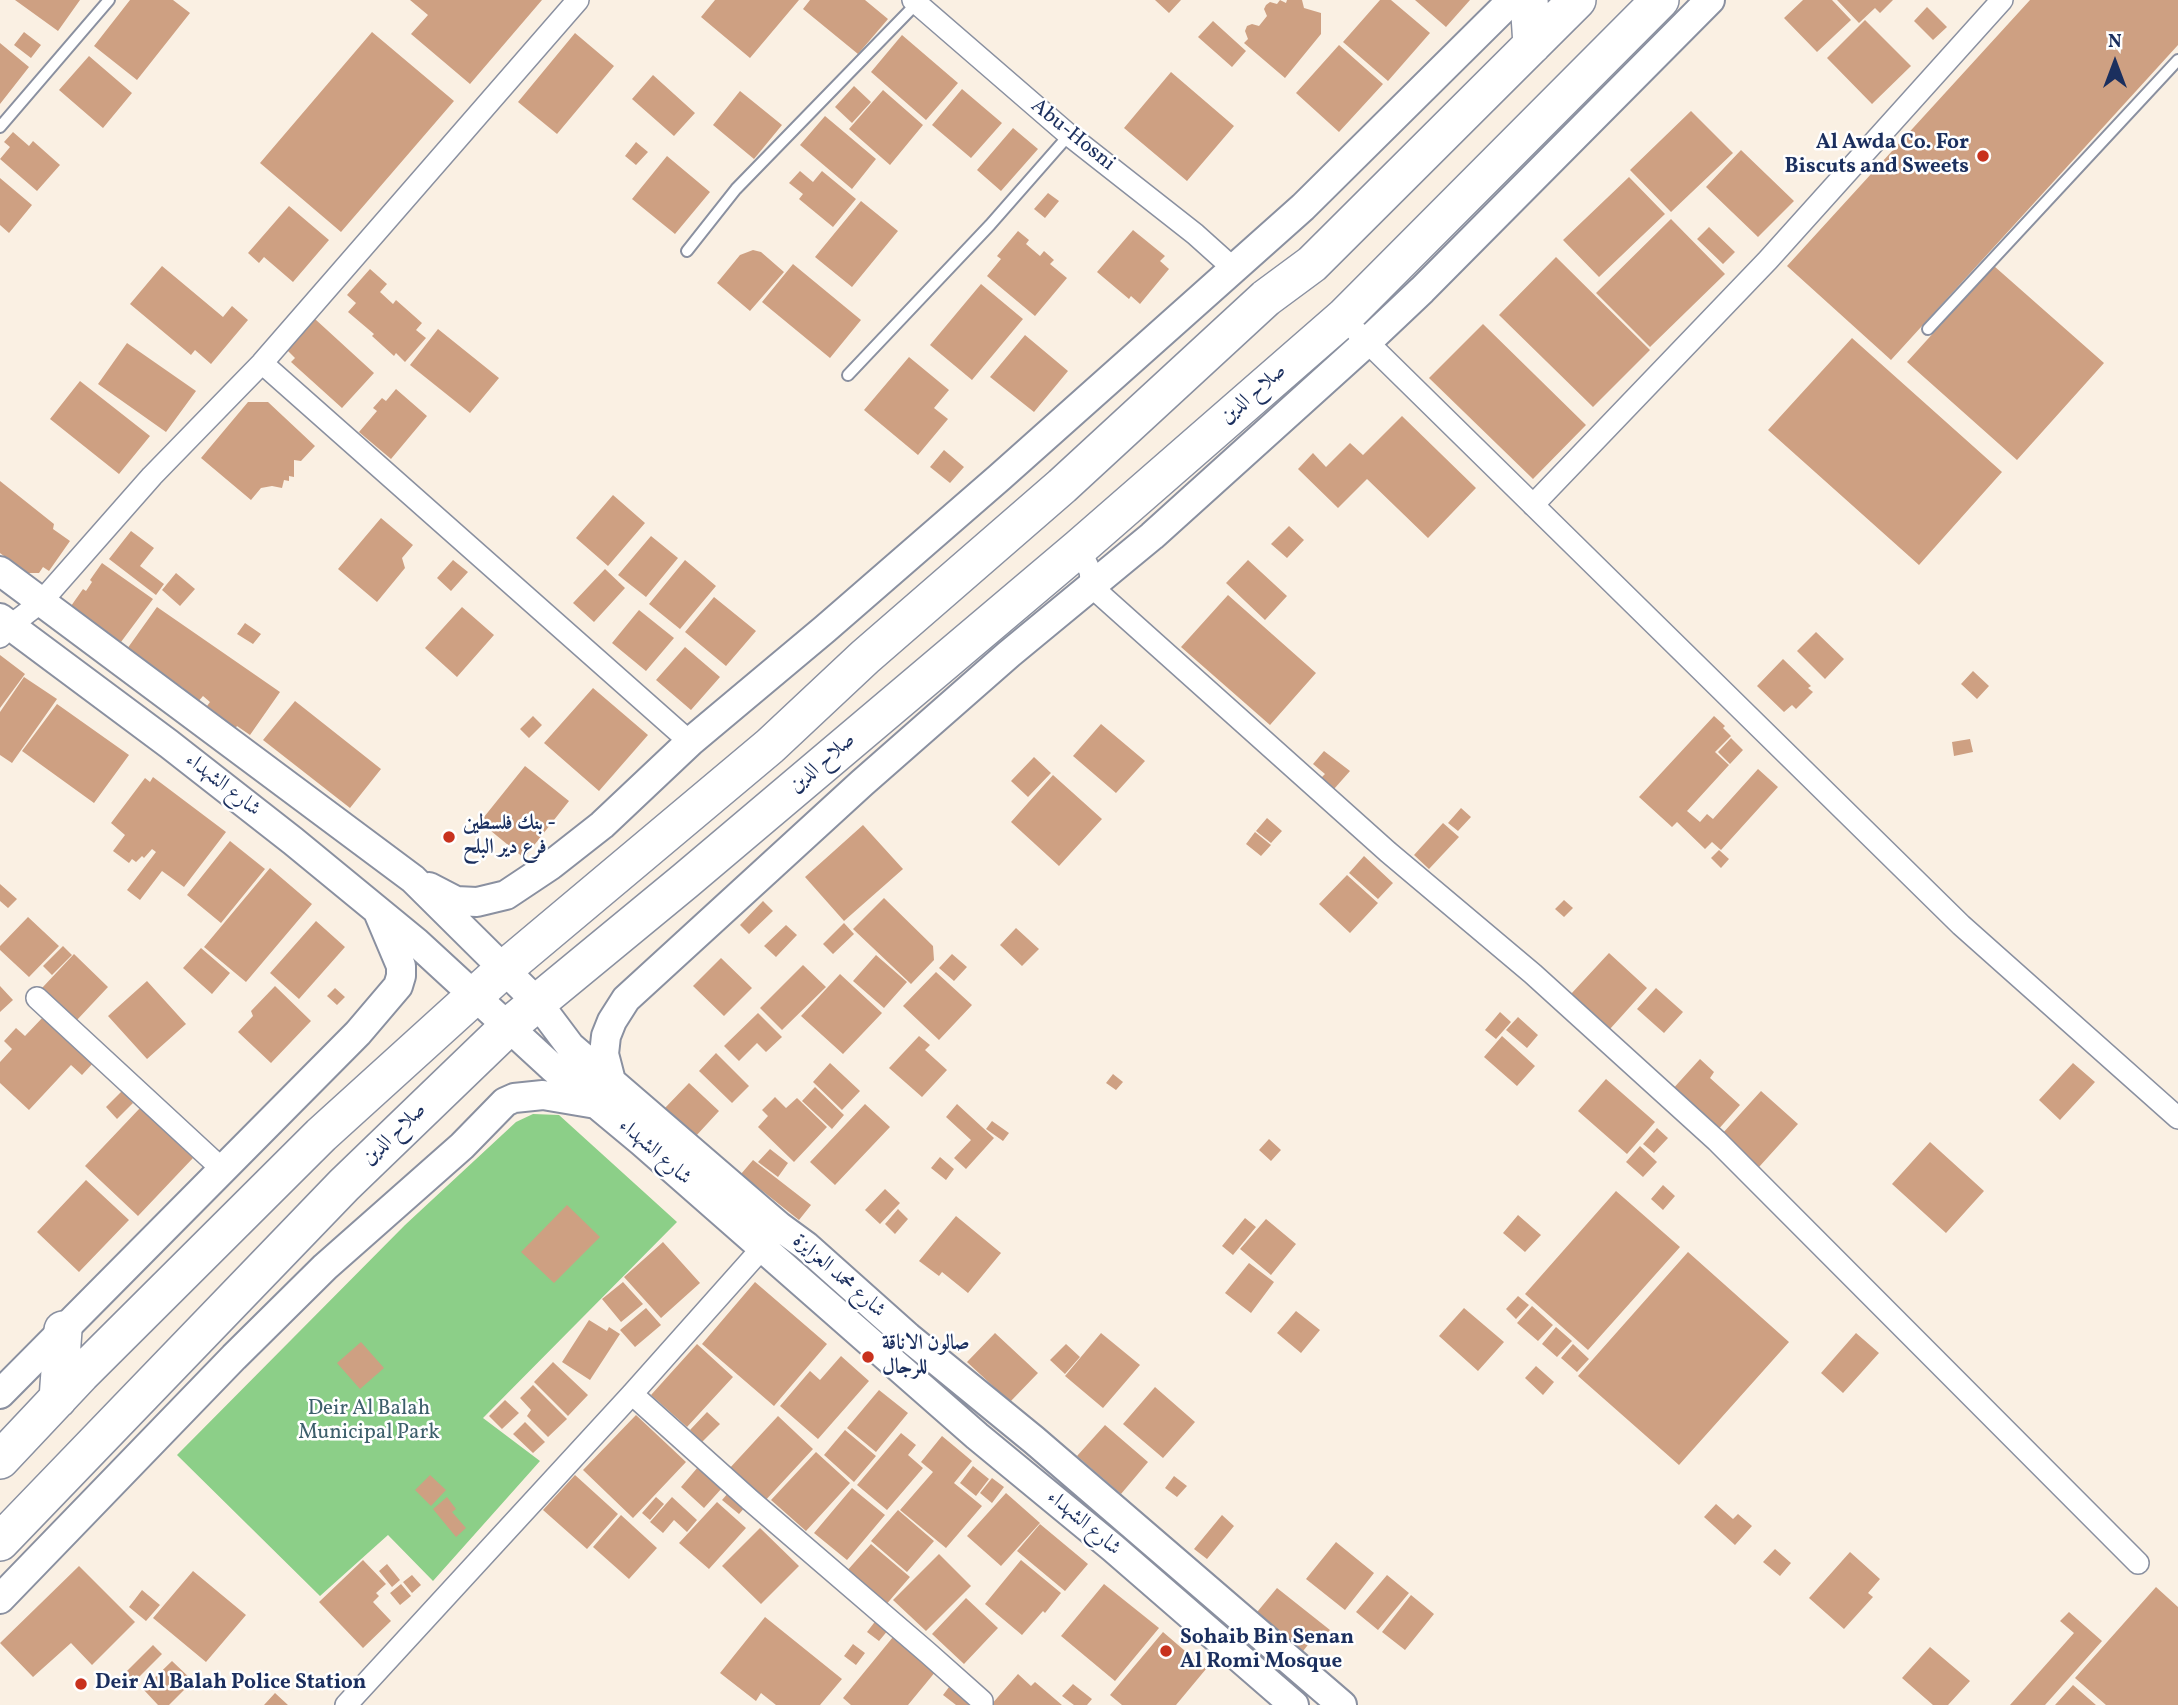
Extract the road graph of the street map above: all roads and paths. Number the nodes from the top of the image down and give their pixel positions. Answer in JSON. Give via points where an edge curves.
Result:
{"nodes":[{"id":1,"x":109,"y":0,"type":"edge"},
{"id":2,"x":578,"y":0,"type":"edge"},
{"id":3,"x":1512,"y":0,"type":"edge"},
{"id":4,"x":1529,"y":0,"type":"edge"},
{"id":5,"x":1577,"y":0,"type":"edge"},
{"id":6,"x":1660,"y":0,"type":"edge"},
{"id":7,"x":1710,"y":0,"type":"edge"},
{"id":8,"x":2002,"y":0,"type":"edge"},
{"id":9,"x":915,"y":2,"type":"edge"},
{"id":10,"x":1532,"y":45,"type":"junction"},
{"id":11,"x":2178,"y":60,"type":"edge"},
{"id":12,"x":0,"y":127,"type":"edge"},
{"id":13,"x":1069,"y":135,"type":"junction"},
{"id":14,"x":687,"y":251,"type":"dead end"},
{"id":15,"x":1234,"y":269,"type":"junction"},
{"id":16,"x":1355,"y":330,"type":"junction"},
{"id":17,"x":1928,"y":330,"type":"dead end"},
{"id":18,"x":262,"y":363,"type":"junction"},
{"id":19,"x":848,"y":375,"type":"dead end"},
{"id":20,"x":1534,"y":505,"type":"junction"},
{"id":21,"x":1079,"y":548,"type":"junction"},
{"id":22,"x":0,"y":571,"type":"edge"},
{"id":23,"x":1092,"y":587,"type":"junction"},
{"id":24,"x":41,"y":602,"type":"junction"},
{"id":25,"x":3,"y":627,"type":"edge"},
{"id":26,"x":690,"y":742,"type":"junction"},
{"id":27,"x":413,"y":879,"type":"junction"},
{"id":28,"x":376,"y":908,"type":"junction"},
{"id":29,"x":503,"y":970,"type":"junction"},
{"id":30,"x":475,"y":995,"type":"junction"},
{"id":31,"x":37,"y":998,"type":"dead end"},
{"id":32,"x":537,"y":1002,"type":"junction"},
{"id":33,"x":509,"y":1026,"type":"junction"},
{"id":34,"x":604,"y":1092,"type":"junction"},
{"id":35,"x":2178,"y":1118,"type":"edge"},
{"id":36,"x":222,"y":1169,"type":"junction"},
{"id":37,"x":780,"y":1227,"type":"junction"},
{"id":38,"x":762,"y":1249,"type":"junction"},
{"id":39,"x":62,"y":1330,"type":"junction"},
{"id":40,"x":0,"y":1394,"type":"edge"},
{"id":41,"x":632,"y":1394,"type":"junction"},
{"id":42,"x":58,"y":1399,"type":"junction"},
{"id":43,"x":0,"y":1460,"type":"edge"},
{"id":44,"x":0,"y":1542,"type":"edge"},
{"id":45,"x":2138,"y":1563,"type":"dead end"},
{"id":46,"x":0,"y":1599,"type":"edge"},
{"id":47,"x":346,"y":1705,"type":"edge"},
{"id":48,"x":982,"y":1705,"type":"edge"},
{"id":49,"x":1294,"y":1705,"type":"edge"},
{"id":50,"x":1342,"y":1705,"type":"edge"}],
"edges":[{"from":1,"to":12,"type":"lane"},
{"from":2,"to":18,"type":"street"},
{"from":3,"to":15,"type":"main road"},
{"from":4,"to":10,"type":"highway"},
{"from":5,"to":10,"type":"highway"},
{"from":6,"to":16,"type":"highway","name":"صلاح الدين"},
{"from":7,"to":16,"type":"main road"},
{"from":8,"to":20,"type":"street","via":[[1768,260]]},
{"from":9,"to":13,"type":"street","name":"Abu-Hosni"},
{"from":9,"to":14,"type":"lane","via":[[736,189]]},
{"from":10,"to":29,"type":"highway","via":[[1311,264],[1266,298],[770,746]]},
{"from":11,"to":17,"type":"lane"},
{"from":13,"to":15,"type":"street","name":"Abu-Hosni"},
{"from":13,"to":19,"type":"lane"},
{"from":15,"to":26,"type":"main road"},
{"from":16,"to":20,"type":"street"},
{"from":16,"to":21,"type":"highway","name":"صلاح الدين"},
{"from":16,"to":23,"type":"main road","via":[[1152,536]]},
{"from":18,"to":24,"type":"street","via":[[152,476]]},
{"from":18,"to":26,"type":"street"},
{"from":20,"to":35,"type":"street","via":[[1961,925]]},
{"from":21,"to":23,"type":"street"},
{"from":21,"to":32,"type":"highway","name":"صلاح الدين"},
{"from":22,"to":24,"type":"main road","name":"شارع الشهداء"},
{"from":23,"to":34,"type":"main road","via":[[863,783],[626,999],[606,1036]]},
{"from":23,"to":45,"type":"street","via":[[1388,852],[1534,974],[1717,1141]]},
{"from":24,"to":25,"type":"street"},
{"from":24,"to":27,"type":"main road","name":"شارع الشهداء"},
{"from":25,"to":28,"type":"main road","name":"شارع الشهداء","via":[[190,760]]},
{"from":26,"to":27,"type":"main road","via":[[602,825],[506,895],[456,901]]},
{"from":27,"to":29,"type":"main road","name":"شارع الشهداء"},
{"from":28,"to":30,"type":"main road","name":"شارع الشهداء"},
{"from":28,"to":36,"type":"main road","via":[[401,966],[398,986],[358,1033]]},
{"from":29,"to":30,"type":"highway"},
{"from":29,"to":32,"type":"main road","name":"شارع الشهداء"},
{"from":30,"to":33,"type":"main road","name":"شارع الشهداء"},
{"from":30,"to":42,"type":"highway","via":[[321,1135]]},
{"from":31,"to":36,"type":"street"},
{"from":32,"to":33,"type":"highway","name":"صلاح الدين"},
{"from":32,"to":34,"type":"main road","name":"شارع محمد العزايزة"},
{"from":33,"to":34,"type":"main road","name":"شارع الشهداء","via":[[553,1068]]},
{"from":33,"to":44,"type":"highway","name":"صلاح الدين","via":[[344,1185]]},
{"from":34,"to":37,"type":"main road","name":"شارع محمد العزايزة"},
{"from":34,"to":38,"type":"main road","name":"شارع الشهداء"},
{"from":34,"to":46,"type":"main road","via":[[505,1102],[325,1267]]},
{"from":36,"to":39,"type":"main road"},
{"from":37,"to":38,"type":"street"},
{"from":37,"to":50,"type":"main road","name":"شارع محمد العزايزة"},
{"from":38,"to":41,"type":"street"},
{"from":38,"to":49,"type":"main road","name":"شارع الشهداء"},
{"from":39,"to":40,"type":"main road"},
{"from":39,"to":42,"type":"highway"},
{"from":41,"to":47,"type":"street"},
{"from":41,"to":48,"type":"street"},
{"from":42,"to":43,"type":"highway"}]}
